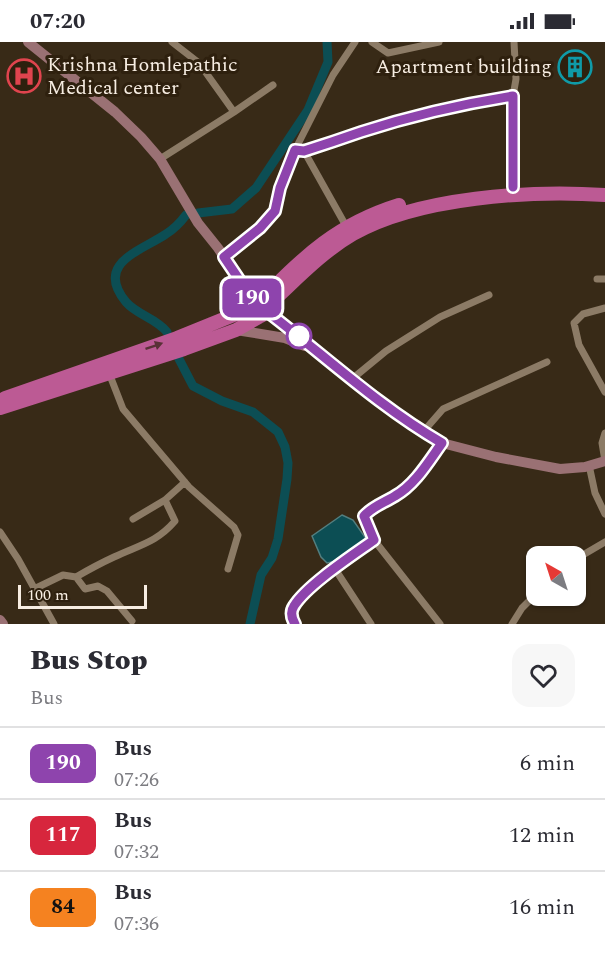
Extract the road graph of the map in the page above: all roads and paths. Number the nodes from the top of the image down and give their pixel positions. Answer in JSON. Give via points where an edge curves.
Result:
{"nodes":[{"id":1,"x":28,"y":42,"type":"edge"},
{"id":2,"x":172,"y":42,"type":"edge"},
{"id":3,"x":355,"y":42,"type":"edge"},
{"id":4,"x":372,"y":42,"type":"edge"},
{"id":5,"x":439,"y":42,"type":"edge"},
{"id":6,"x":514,"y":42,"type":"edge"},
{"id":7,"x":273,"y":85,"type":"dead end"},
{"id":8,"x":513,"y":96,"type":"junction"},
{"id":9,"x":234,"y":112,"type":"junction"},
{"id":10,"x":295,"y":150,"type":"junction"},
{"id":11,"x":304,"y":151,"type":"junction"},
{"id":12,"x":160,"y":159,"type":"junction"},
{"id":13,"x":605,"y":185,"type":"edge"},
{"id":14,"x":513,"y":187,"type":"junction"},
{"id":15,"x":605,"y":195,"type":"edge"},
{"id":16,"x":346,"y":226,"type":"junction"},
{"id":17,"x":224,"y":257,"type":"junction"},
{"id":18,"x":489,"y":295,"type":"dead end"},
{"id":19,"x":259,"y":308,"type":"junction"},
{"id":20,"x":605,"y":308,"type":"edge"},
{"id":21,"x":236,"y":330,"type":"junction"},
{"id":22,"x":317,"y":350,"type":"junction"},
{"id":23,"x":547,"y":362,"type":"dead end"},
{"id":24,"x":109,"y":373,"type":"junction"},
{"id":25,"x":352,"y":379,"type":"junction"},
{"id":26,"x":605,"y":392,"type":"edge"},
{"id":27,"x":0,"y":400,"type":"edge"},
{"id":28,"x":0,"y":408,"type":"edge"},
{"id":29,"x":423,"y":432,"type":"junction"},
{"id":30,"x":605,"y":433,"type":"edge"},
{"id":31,"x":442,"y":443,"type":"junction"},
{"id":32,"x":605,"y":461,"type":"edge"},
{"id":33,"x":589,"y":465,"type":"junction"},
{"id":34,"x":185,"y":482,"type":"junction"},
{"id":35,"x":165,"y":500,"type":"junction"},
{"id":36,"x":605,"y":514,"type":"edge"},
{"id":37,"x":134,"y":519,"type":"dead end"},
{"id":38,"x":0,"y":532,"type":"edge"},
{"id":39,"x":374,"y":540,"type":"junction"},
{"id":40,"x":605,"y":542,"type":"edge"},
{"id":41,"x":586,"y":553,"type":"edge"},
{"id":42,"x":228,"y":569,"type":"dead end"},
{"id":43,"x":335,"y":569,"type":"junction"},
{"id":44,"x":76,"y":577,"type":"junction"},
{"id":45,"x":34,"y":589,"type":"junction"},
{"id":46,"x":526,"y":604,"type":"edge"},
{"id":47,"x":0,"y":620,"type":"edge"},
{"id":48,"x":132,"y":621,"type":"dead end"},
{"id":49,"x":3,"y":624,"type":"edge"},
{"id":50,"x":54,"y":624,"type":"edge"},
{"id":51,"x":295,"y":624,"type":"edge"},
{"id":52,"x":371,"y":624,"type":"edge"},
{"id":53,"x":440,"y":624,"type":"edge"},
{"id":54,"x":512,"y":624,"type":"edge"}],
"edges":[{"from":1,"to":12,"type":"main road","via":[[115,112]]},
{"from":2,"to":9,"type":"street","via":[[199,63]]},
{"from":3,"to":10,"type":"street","via":[[333,75]]},
{"from":4,"to":5,"type":"street","via":[[388,53]]},
{"from":6,"to":8,"type":"street"},
{"from":7,"to":9,"type":"street"},
{"from":8,"to":11,"type":"street","via":[[430,112]]},
{"from":8,"to":14,"type":"street"},
{"from":9,"to":12,"type":"street"},
{"from":10,"to":11,"type":"street"},
{"from":10,"to":17,"type":"street","via":[[275,211]]},
{"from":11,"to":16,"type":"street"},
{"from":12,"to":17,"type":"main road","via":[[198,223]]},
{"from":13,"to":14,"type":"highway"},
{"from":14,"to":16,"type":"highway","via":[[400,204]]},
{"from":15,"to":19,"type":"highway","via":[[485,199],[434,205],[395,215],[344,240]]},
{"from":16,"to":19,"type":"highway","via":[[307,254]]},
{"from":17,"to":19,"type":"main road"},
{"from":18,"to":25,"type":"street","via":[[440,317],[386,351]]},
{"from":19,"to":21,"type":"highway"},
{"from":19,"to":22,"type":"main road"},
{"from":27,"to":19,"type":"highway","one_way":true},
{"from":20,"to":26,"type":"street","via":[[583,315],[574,323],[579,345]]},
{"from":21,"to":22,"type":"main road","via":[[285,338]]},
{"from":21,"to":24,"type":"highway"},
{"from":22,"to":25,"type":"main road"},
{"from":23,"to":29,"type":"street","via":[[443,409]]},
{"from":24,"to":28,"type":"highway"},
{"from":24,"to":34,"type":"street","via":[[123,409]]},
{"from":25,"to":29,"type":"main road"},
{"from":29,"to":31,"type":"main road"},
{"from":30,"to":32,"type":"street"},
{"from":31,"to":33,"type":"main road","via":[[560,469]]},
{"from":31,"to":39,"type":"street","via":[[410,484],[364,516]]},
{"from":32,"to":33,"type":"main road"},
{"from":33,"to":36,"type":"street"},
{"from":34,"to":35,"type":"street"},
{"from":34,"to":42,"type":"street","via":[[238,536]]},
{"from":35,"to":37,"type":"street"},
{"from":35,"to":44,"type":"street","via":[[175,521],[164,534]]},
{"from":38,"to":45,"type":"street"},
{"from":39,"to":43,"type":"street"},
{"from":39,"to":53,"type":"street"},
{"from":40,"to":41,"type":"street"},
{"from":43,"to":51,"type":"street","via":[[293,607]]},
{"from":43,"to":52,"type":"street"},
{"from":44,"to":45,"type":"street","via":[[63,575]]},
{"from":44,"to":48,"type":"street","via":[[85,589],[98,586],[107,591]]},
{"from":45,"to":50,"type":"street"},
{"from":46,"to":54,"type":"street"},
{"from":47,"to":49,"type":"main road"}]}
